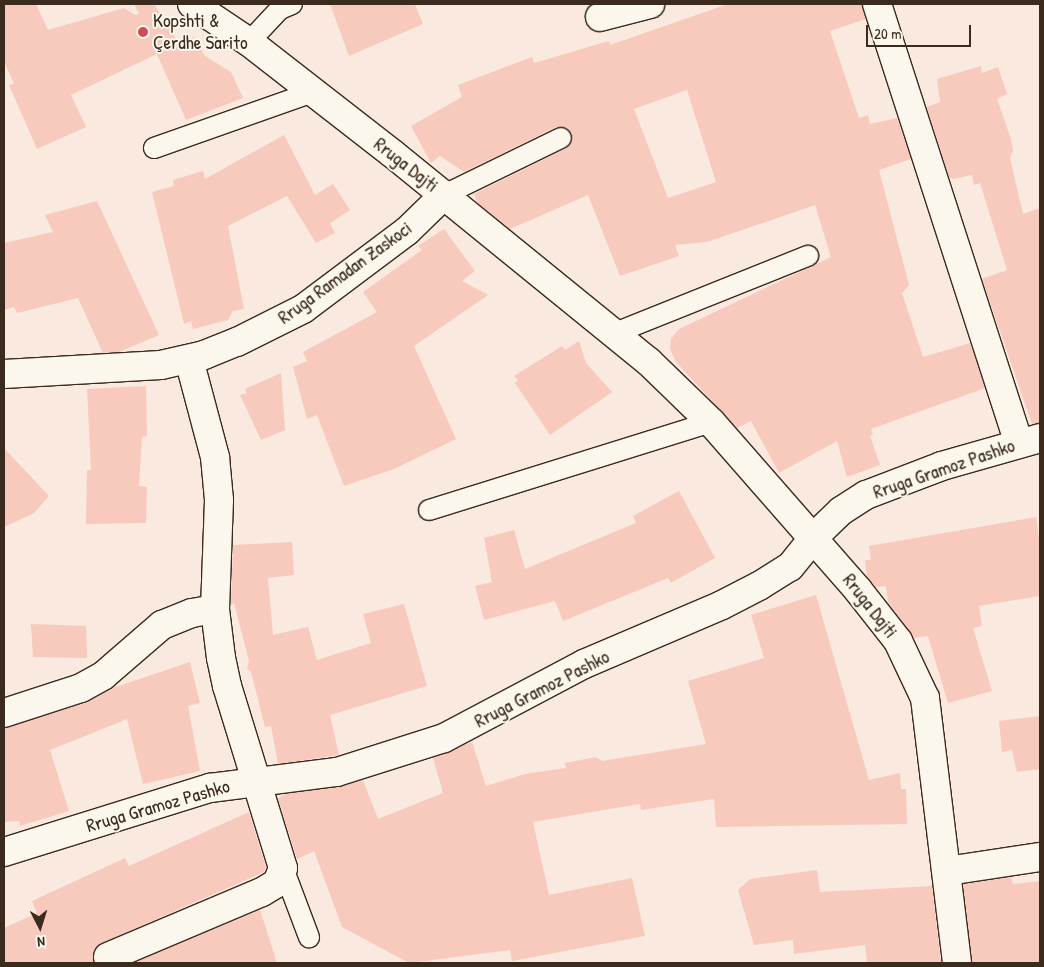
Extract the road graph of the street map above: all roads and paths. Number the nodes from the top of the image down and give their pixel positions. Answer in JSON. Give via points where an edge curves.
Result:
{"nodes":[{"id":1,"x":192,"y":4,"type":"edge"},
{"id":2,"x":292,"y":4,"type":"edge"},
{"id":3,"x":650,"y":4,"type":"edge"},
{"id":4,"x":877,"y":4,"type":"edge"},
{"id":5,"x":600,"y":18,"type":"dead end"},
{"id":6,"x":249,"y":42,"type":"junction"},
{"id":7,"x":313,"y":92,"type":"junction"},
{"id":8,"x":561,"y":138,"type":"dead end"},
{"id":9,"x":154,"y":148,"type":"dead end"},
{"id":10,"x":444,"y":195,"type":"junction"},
{"id":11,"x":808,"y":256,"type":"dead end"},
{"id":12,"x":614,"y":333,"type":"junction"},
{"id":13,"x":189,"y":359,"type":"junction"},
{"id":14,"x":4,"y":374,"type":"edge"},
{"id":15,"x":712,"y":422,"type":"junction"},
{"id":16,"x":1030,"y":441,"type":"edge"},
{"id":17,"x":429,"y":510,"type":"dead end"},
{"id":18,"x":815,"y":536,"type":"junction"},
{"id":19,"x":215,"y":609,"type":"junction"},
{"id":20,"x":4,"y":713,"type":"edge"},
{"id":21,"x":256,"y":781,"type":"junction"},
{"id":22,"x":4,"y":852,"type":"edge"},
{"id":23,"x":1040,"y":857,"type":"edge"},
{"id":24,"x":283,"y":868,"type":"junction"},
{"id":25,"x":947,"y":871,"type":"junction"},
{"id":26,"x":308,"y":937,"type":"dead end"},
{"id":27,"x":108,"y":960,"type":"edge"},
{"id":28,"x":957,"y":963,"type":"edge"}],
"edges":[{"from":1,"to":6,"type":"street","name":"Rruga Dajti"},
{"from":2,"to":6,"type":"lane","via":[[280,9]]},
{"from":3,"to":5,"type":"street"},
{"from":4,"to":16,"type":"street"},
{"from":6,"to":7,"type":"street","name":"Rruga Dajti"},
{"from":7,"to":9,"type":"lane"},
{"from":7,"to":10,"type":"street","name":"Rruga Dajti"},
{"from":8,"to":10,"type":"lane"},
{"from":10,"to":12,"type":"street","name":"Rruga Dajti"},
{"from":10,"to":13,"type":"street","name":"Rruga Ramadan Zaskoci","via":[[407,231],[303,308],[256,334]]},
{"from":11,"to":12,"type":"lane"},
{"from":12,"to":15,"type":"street","name":"Rruga Dajti"},
{"from":13,"to":14,"type":"street","name":"Rruga Ramadan Zaskoci","via":[[146,367]]},
{"from":13,"to":19,"type":"street","via":[[215,457],[219,500]]},
{"from":15,"to":17,"type":"lane"},
{"from":15,"to":18,"type":"street","name":"Rruga Dajti"},
{"from":16,"to":18,"type":"street","name":"Rruga Gramoz Pashko","via":[[942,466],[866,495],[841,511]]},
{"from":18,"to":21,"type":"street","name":"Rruga Gramoz Pashko","via":[[790,567],[759,586],[584,664],[444,738],[337,772]]},
{"from":18,"to":25,"type":"street","name":"Rruga Dajti","via":[[898,641],[919,683],[926,705]]},
{"from":19,"to":20,"type":"street","via":[[192,612],[162,625],[104,675],[81,688]]},
{"from":19,"to":21,"type":"street","via":[[227,686]]},
{"from":21,"to":22,"type":"street","name":"Rruga Gramoz Pashko","via":[[210,788]]},
{"from":21,"to":24,"type":"street"},
{"from":23,"to":25,"type":"street"},
{"from":24,"to":26,"type":"lane"},
{"from":24,"to":27,"type":"street","via":[[277,883],[262,892]]},
{"from":25,"to":28,"type":"street","name":"Rruga Dajti"}]}
